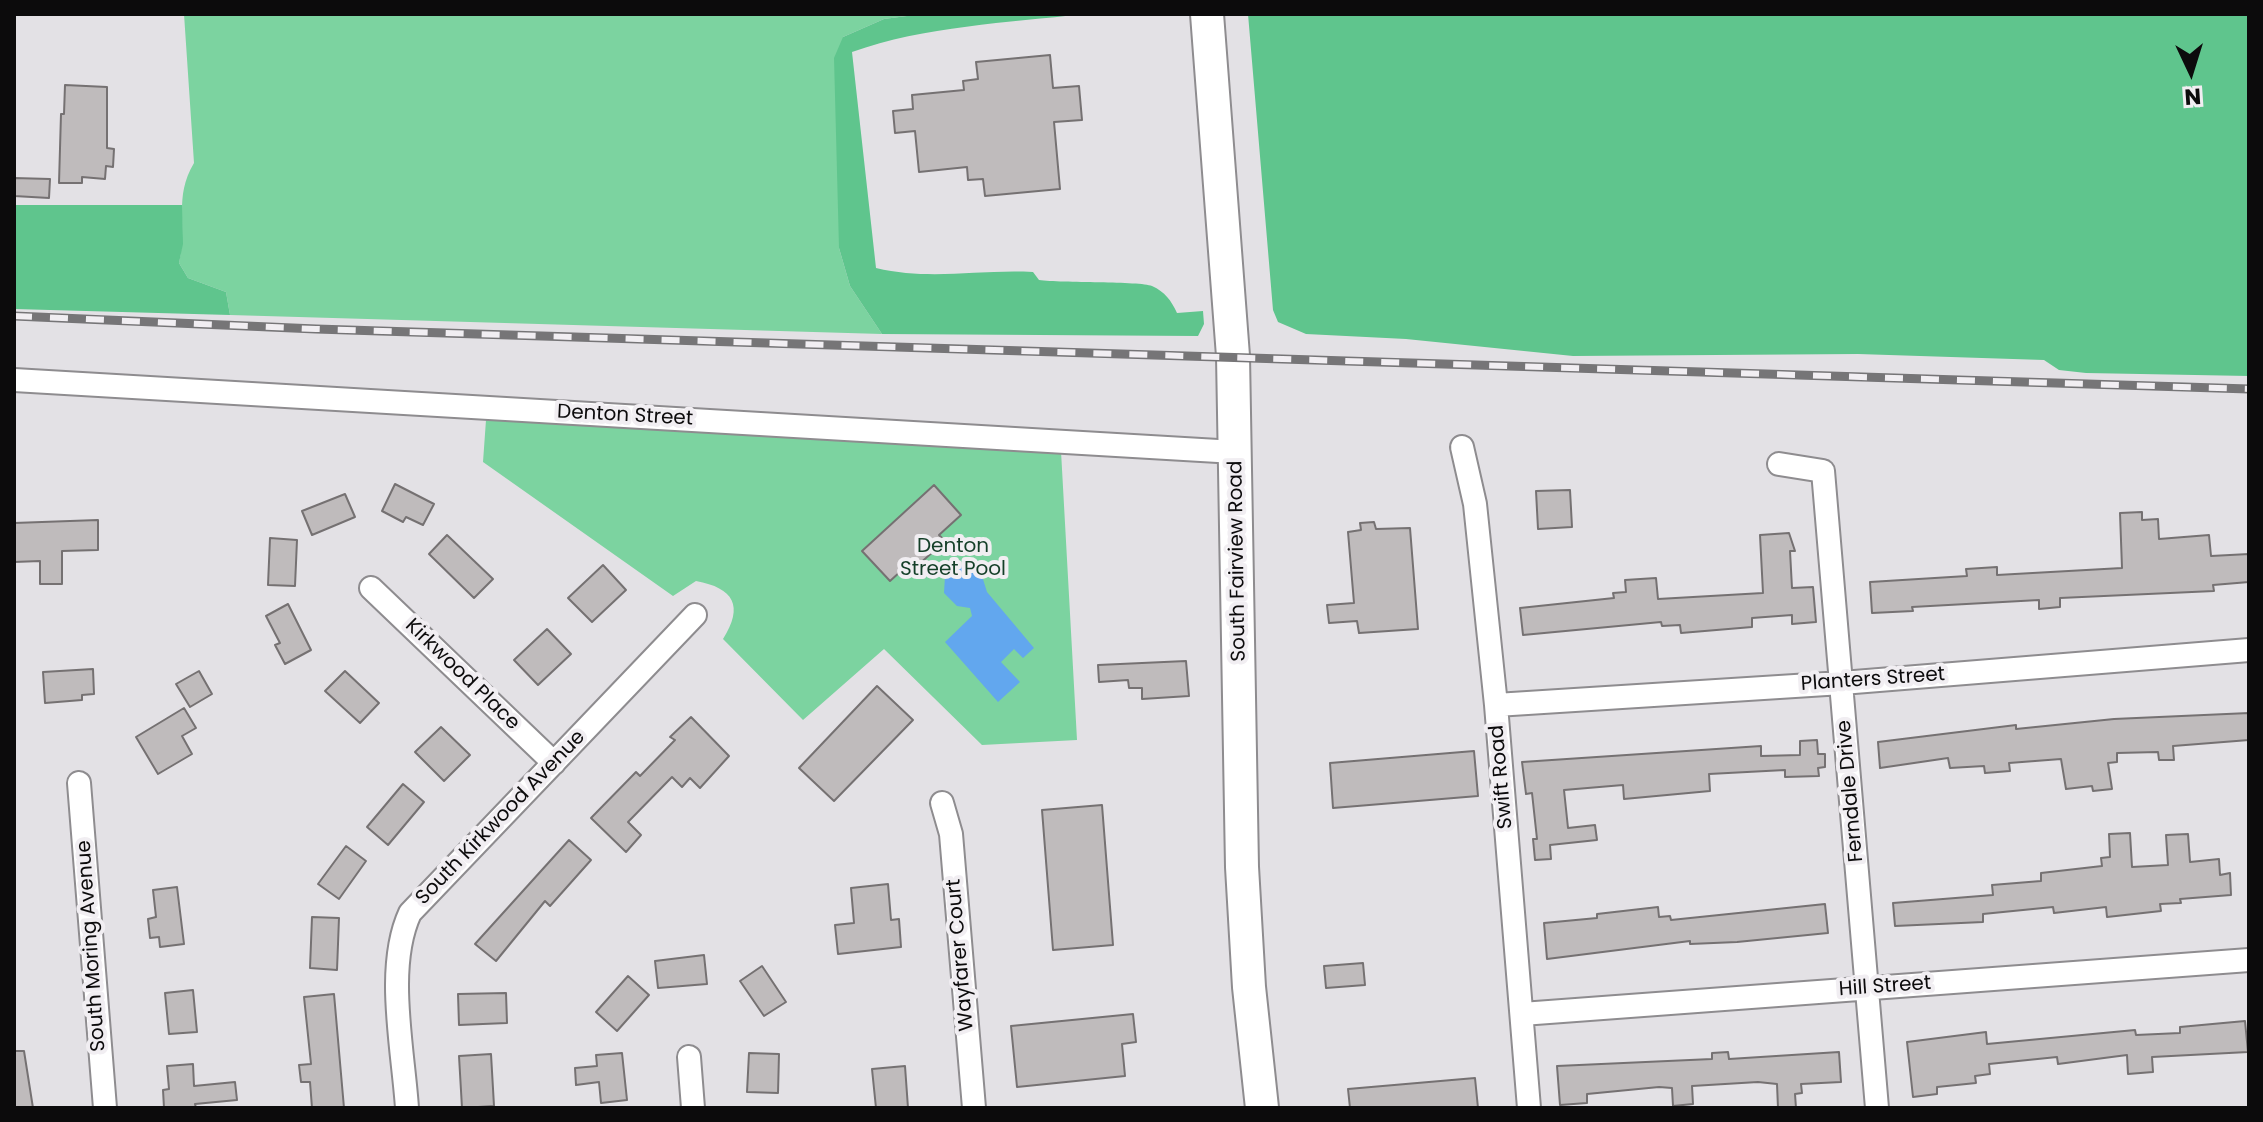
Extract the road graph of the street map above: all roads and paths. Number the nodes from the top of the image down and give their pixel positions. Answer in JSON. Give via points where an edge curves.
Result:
{"nodes":[{"id":1,"x":1207,"y":14,"type":"edge"},
{"id":2,"x":14,"y":380,"type":"edge"},
{"id":3,"x":1462,"y":447,"type":"dead end"},
{"id":4,"x":1235,"y":452,"type":"junction"},
{"id":5,"x":1779,"y":464,"type":"dead end"},
{"id":6,"x":371,"y":588,"type":"dead end"},
{"id":7,"x":695,"y":615,"type":"dead end"},
{"id":8,"x":2249,"y":650,"type":"edge"},
{"id":9,"x":1842,"y":683,"type":"junction"},
{"id":10,"x":1496,"y":705,"type":"junction"},
{"id":11,"x":554,"y":763,"type":"junction"},
{"id":12,"x":79,"y":783,"type":"dead end"},
{"id":13,"x":942,"y":803,"type":"dead end"},
{"id":14,"x":2249,"y":960,"type":"edge"},
{"id":15,"x":1867,"y":989,"type":"junction"},
{"id":16,"x":1522,"y":1014,"type":"junction"},
{"id":17,"x":689,"y":1057,"type":"dead end"},
{"id":18,"x":105,"y":1108,"type":"edge"},
{"id":19,"x":407,"y":1108,"type":"edge"},
{"id":20,"x":693,"y":1108,"type":"edge"},
{"id":21,"x":974,"y":1108,"type":"edge"},
{"id":22,"x":1262,"y":1108,"type":"edge"},
{"id":23,"x":1529,"y":1108,"type":"edge"},
{"id":24,"x":1877,"y":1108,"type":"edge"}],
"edges":[{"from":1,"to":4,"type":"main road","name":"South Fairview Road","via":[[1233,356]]},
{"from":2,"to":4,"type":"street","name":"Denton Street"},
{"from":3,"to":10,"type":"street","name":"Swift Road","via":[[1475,504]]},
{"from":4,"to":22,"type":"main road","name":"South Fairview Road","via":[[1244,920]]},
{"from":5,"to":9,"type":"street","name":"Ferndale Drive","via":[[1823,471]]},
{"from":6,"to":11,"type":"street","name":"Kirkwood Place"},
{"from":7,"to":11,"type":"street","name":"South Kirkwood Avenue"},
{"from":8,"to":9,"type":"street","name":"Planters Street"},
{"from":9,"to":10,"type":"street","name":"Planters Street"},
{"from":9,"to":15,"type":"street","name":"Ferndale Drive"},
{"from":10,"to":16,"type":"street","name":"Swift Road"},
{"from":11,"to":19,"type":"street","name":"South Kirkwood Avenue","via":[[429,891],[399,937]]},
{"from":12,"to":18,"type":"street","name":"South Moring Avenue"},
{"from":13,"to":21,"type":"street","name":"Wayfarer Court","via":[[951,834]]},
{"from":14,"to":15,"type":"street","name":"Hill Street"},
{"from":15,"to":16,"type":"street","name":"Hill Street"},
{"from":15,"to":24,"type":"street","name":"Ferndale Drive"},
{"from":16,"to":23,"type":"street","name":"Swift Road"},
{"from":17,"to":20,"type":"street"}]}
